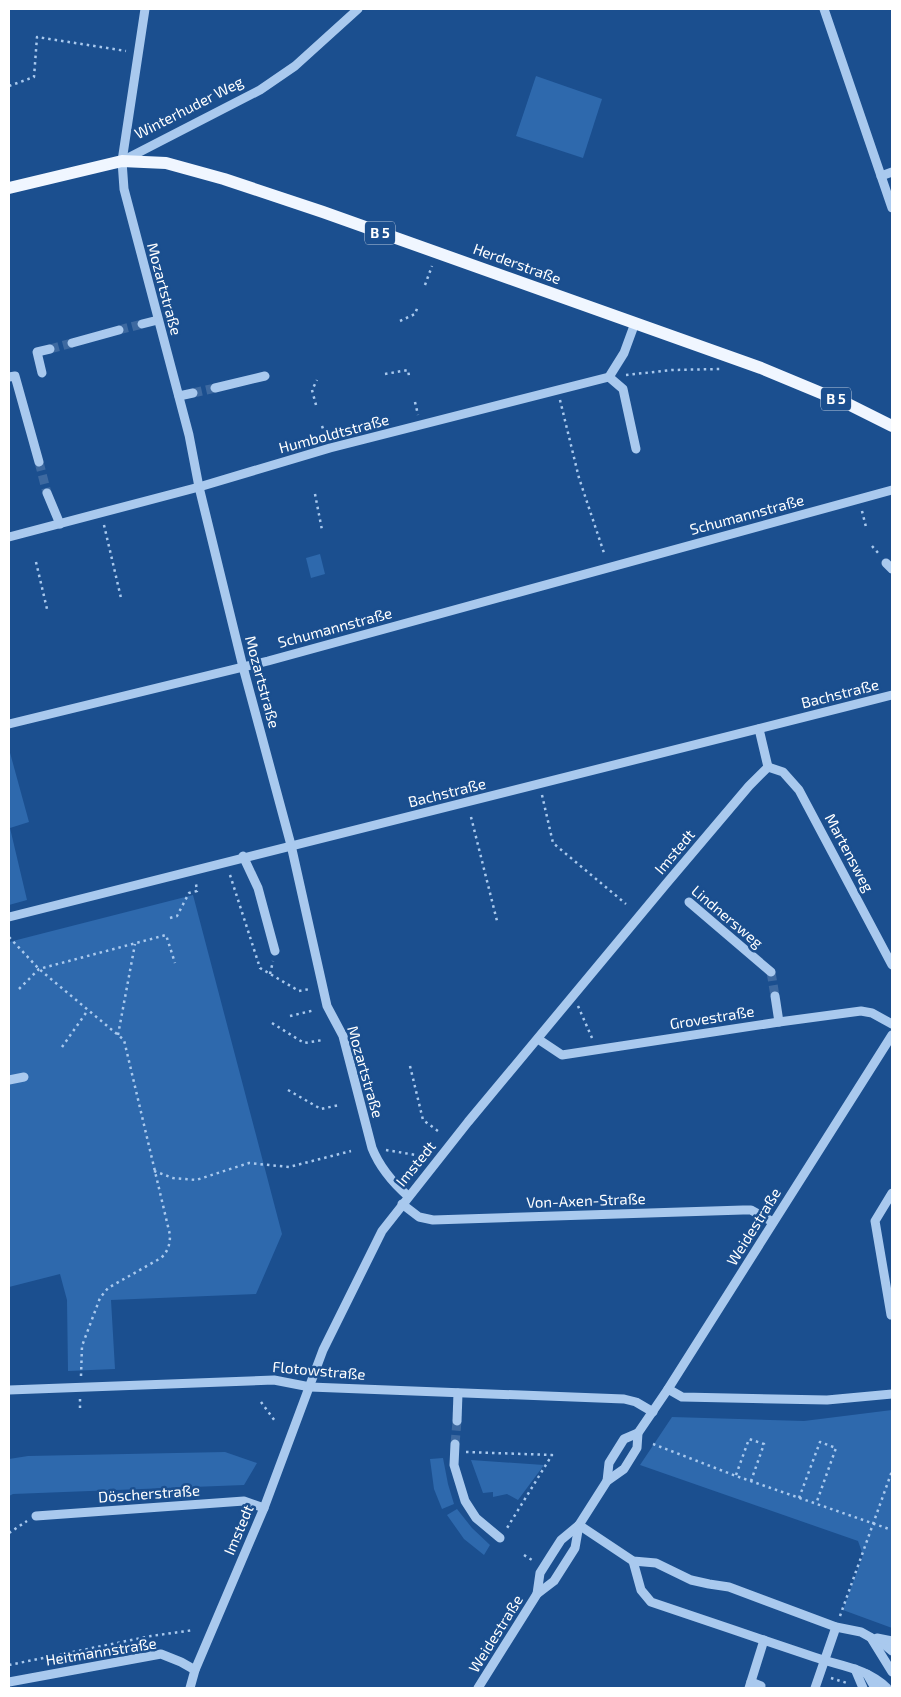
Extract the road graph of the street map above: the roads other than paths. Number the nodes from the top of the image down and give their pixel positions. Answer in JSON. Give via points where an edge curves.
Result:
{"nodes":[{"id":1,"x":145,"y":9,"type":"edge"},
{"id":2,"x":358,"y":9,"type":"edge"},
{"id":3,"x":824,"y":9,"type":"edge"},
{"id":4,"x":122,"y":161,"type":"junction"},
{"id":5,"x":892,"y":172,"type":"edge"},
{"id":6,"x":881,"y":176,"type":"junction"},
{"id":7,"x":9,"y":188,"type":"edge"},
{"id":8,"x":892,"y":208,"type":"edge"},
{"id":9,"x":158,"y":320,"type":"junction"},
{"id":10,"x":635,"y":323,"type":"junction"},
{"id":11,"x":142,"y":324,"type":"tunnel mouth"},
{"id":12,"x":119,"y":330,"type":"tunnel mouth"},
{"id":13,"x":72,"y":343,"type":"tunnel mouth"},
{"id":14,"x":50,"y":349,"type":"tunnel mouth"},
{"id":15,"x":42,"y":373,"type":"dead end"},
{"id":16,"x":265,"y":376,"type":"dead end"},
{"id":17,"x":9,"y":377,"type":"edge"},
{"id":18,"x":610,"y":377,"type":"junction"},
{"id":19,"x":215,"y":388,"type":"tunnel mouth"},
{"id":20,"x":193,"y":393,"type":"tunnel mouth"},
{"id":21,"x":179,"y":396,"type":"junction"},
{"id":22,"x":892,"y":426,"type":"edge"},
{"id":23,"x":636,"y":449,"type":"dead end"},
{"id":24,"x":39,"y":462,"type":"tunnel mouth"},
{"id":25,"x":199,"y":487,"type":"junction"},
{"id":26,"x":892,"y":490,"type":"edge"},
{"id":27,"x":47,"y":493,"type":"tunnel mouth"},
{"id":28,"x":60,"y":524,"type":"junction"},
{"id":29,"x":9,"y":537,"type":"edge"},
{"id":30,"x":243,"y":667,"type":"junction"},
{"id":31,"x":892,"y":694,"type":"edge"},
{"id":32,"x":9,"y":724,"type":"edge"},
{"id":33,"x":759,"y":729,"type":"junction"},
{"id":34,"x":768,"y":767,"type":"junction"},
{"id":35,"x":291,"y":845,"type":"junction"},
{"id":36,"x":243,"y":856,"type":"junction"},
{"id":37,"x":688,"y":902,"type":"dead end"},
{"id":38,"x":9,"y":917,"type":"edge"},
{"id":39,"x":275,"y":951,"type":"dead end"},
{"id":40,"x":892,"y":965,"type":"edge"},
{"id":41,"x":771,"y":972,"type":"tunnel mouth"},
{"id":42,"x":775,"y":996,"type":"tunnel mouth"},
{"id":43,"x":779,"y":1022,"type":"junction"},
{"id":44,"x":892,"y":1024,"type":"edge"},
{"id":45,"x":892,"y":1035,"type":"edge"},
{"id":46,"x":538,"y":1039,"type":"junction"},
{"id":47,"x":24,"y":1076,"type":"dead end"},
{"id":48,"x":9,"y":1080,"type":"edge"},
{"id":49,"x":892,"y":1194,"type":"edge"},
{"id":50,"x":408,"y":1196,"type":"junction"},
{"id":51,"x":402,"y":1204,"type":"junction"},
{"id":52,"x":773,"y":1222,"type":"junction"},
{"id":53,"x":891,"y":1315,"type":"edge"},
{"id":54,"x":310,"y":1387,"type":"junction"},
{"id":55,"x":668,"y":1389,"type":"junction"},
{"id":56,"x":9,"y":1390,"type":"edge"},
{"id":57,"x":458,"y":1393,"type":"junction"},
{"id":58,"x":892,"y":1394,"type":"edge"},
{"id":59,"x":653,"y":1412,"type":"junction"},
{"id":60,"x":457,"y":1421,"type":"tunnel mouth"},
{"id":61,"x":638,"y":1433,"type":"junction"},
{"id":62,"x":455,"y":1448,"type":"tunnel mouth"},
{"id":63,"x":607,"y":1481,"type":"junction"},
{"id":64,"x":264,"y":1508,"type":"junction"},
{"id":65,"x":36,"y":1516,"type":"road end"},
{"id":66,"x":579,"y":1525,"type":"junction"},
{"id":67,"x":500,"y":1538,"type":"road end"},
{"id":68,"x":633,"y":1561,"type":"junction"},
{"id":69,"x":537,"y":1594,"type":"junction"},
{"id":70,"x":836,"y":1627,"type":"junction"},
{"id":71,"x":870,"y":1637,"type":"junction"},
{"id":72,"x":764,"y":1640,"type":"junction"},
{"id":73,"x":892,"y":1641,"type":"edge"},
{"id":74,"x":892,"y":1651,"type":"edge"},
{"id":75,"x":824,"y":1661,"type":"junction"},
{"id":76,"x":855,"y":1669,"type":"junction"},
{"id":77,"x":195,"y":1670,"type":"junction"},
{"id":78,"x":892,"y":1672,"type":"edge"},
{"id":79,"x":867,"y":1674,"type":"junction"},
{"id":80,"x":9,"y":1682,"type":"edge"},
{"id":81,"x":750,"y":1685,"type":"edge"},
{"id":82,"x":762,"y":1686,"type":"dead end"},
{"id":83,"x":190,"y":1688,"type":"edge"},
{"id":84,"x":478,"y":1688,"type":"edge"},
{"id":85,"x":815,"y":1688,"type":"edge"},
{"id":86,"x":863,"y":1688,"type":"edge"},
{"id":87,"x":875,"y":1688,"type":"edge"},
{"id":88,"x":887,"y":1688,"type":"edge"}],
"edges":[{"from":1,"to":4,"type":"street","name":"Mozartstraße"},
{"from":2,"to":4,"type":"street","name":"Winterhuder Weg","via":[[294,66],[260,90]]},
{"from":3,"to":6,"type":"street"},
{"from":4,"to":7,"type":"main road","name":"Winterhuder Weg","number":"B 5"},
{"from":4,"to":9,"type":"street","name":"Mozartstraße","via":[[124,189]]},
{"from":4,"to":10,"type":"main road","name":"Herderstraße","number":"B 5","via":[[166,163],[224,179]]},
{"from":5,"to":6,"type":"street"},
{"from":6,"to":8,"type":"street"},
{"from":9,"to":11,"type":"street"},
{"from":9,"to":21,"type":"street","name":"Mozartstraße"},
{"from":10,"to":18,"type":"street","via":[[624,353]]},
{"from":10,"to":22,"type":"main road","name":"Herderstraße","number":"B 5","via":[[761,368]]},
{"from":12,"to":13,"type":"street"},
{"from":14,"to":15,"type":"street","via":[[37,352]]},
{"from":16,"to":19,"type":"street"},
{"from":17,"to":24,"type":"street","via":[[15,376]]},
{"from":18,"to":23,"type":"street","via":[[623,389]]},
{"from":18,"to":25,"type":"street","name":"Humboldtstraße","via":[[330,448]]},
{"from":20,"to":21,"type":"street"},
{"from":21,"to":25,"type":"street","name":"Mozartstraße"},
{"from":25,"to":28,"type":"street","name":"Humboldtstraße"},
{"from":25,"to":30,"type":"street","name":"Mozartstraße"},
{"from":26,"to":30,"type":"street","name":"Schumannstraße"},
{"from":27,"to":28,"type":"street"},
{"from":28,"to":29,"type":"street","name":"Humboldtstraße"},
{"from":30,"to":32,"type":"street","name":"Schumannstraße"},
{"from":30,"to":35,"type":"street","name":"Mozartstraße"},
{"from":31,"to":33,"type":"street","name":"Bachstraße"},
{"from":33,"to":34,"type":"street"},
{"from":33,"to":35,"type":"street","name":"Bachstraße"},
{"from":34,"to":40,"type":"street","name":"Martensweg","via":[[783,772],[799,790]]},
{"from":34,"to":46,"type":"street","name":"Imstedt"},
{"from":35,"to":36,"type":"street","name":"Bachstraße"},
{"from":35,"to":50,"type":"street","name":"Mozartstraße","via":[[327,1006],[344,1036],[372,1148],[392,1182]]},
{"from":36,"to":38,"type":"street","name":"Bachstraße"},
{"from":36,"to":39,"type":"street","via":[[258,888]]},
{"from":37,"to":41,"type":"street","name":"Lindnersweg"},
{"from":42,"to":43,"type":"street"},
{"from":43,"to":44,"type":"street","name":"Grovestraße","via":[[861,1011]]},
{"from":43,"to":46,"type":"street","name":"Grovestraße","via":[[562,1055]]},
{"from":45,"to":52,"type":"street","name":"Weidestraße"},
{"from":46,"to":50,"type":"street","name":"Imstedt"},
{"from":47,"to":48,"type":"street"},
{"from":49,"to":53,"type":"street","via":[[875,1221]]},
{"from":50,"to":51,"type":"street","name":"Imstedt"},
{"from":51,"to":52,"type":"street","name":"Von-Axen-Straße","via":[[419,1217],[433,1220],[751,1210]]},
{"from":51,"to":54,"type":"street","name":"Imstedt","via":[[382,1231],[323,1350]]},
{"from":52,"to":55,"type":"street","name":"Weidestraße"},
{"from":54,"to":56,"type":"street","name":"Flotowstraße","via":[[274,1380]]},
{"from":54,"to":57,"type":"street","name":"Flotowstraße"},
{"from":54,"to":64,"type":"street","name":"Imstedt"},
{"from":55,"to":58,"type":"street","via":[[682,1397],[827,1400]]},
{"from":55,"to":59,"type":"street","name":"Weidestraße"},
{"from":57,"to":59,"type":"street","name":"Flotowstraße","via":[[624,1399]]},
{"from":57,"to":60,"type":"street"},
{"from":59,"to":61,"type":"street","name":"Weidestraße"},
{"from":61,"to":63,"type":"street","name":"Weidestraße","via":[[637,1448],[624,1469]]},
{"from":61,"to":63,"type":"street","name":"Weidestraße","via":[[624,1439],[609,1463]]},
{"from":62,"to":67,"type":"street","via":[[454,1465],[465,1501],[476,1518]]},
{"from":63,"to":66,"type":"street","name":"Weidestraße"},
{"from":64,"to":65,"type":"street","name":"Döscherstraße","via":[[244,1501]]},
{"from":64,"to":77,"type":"street","name":"Imstedt"},
{"from":66,"to":68,"type":"street"},
{"from":66,"to":69,"type":"street","name":"Weidestraße","via":[[562,1540],[540,1572]]},
{"from":66,"to":69,"type":"street","name":"Weidestraße","via":[[575,1548],[554,1581]]},
{"from":68,"to":70,"type":"street","via":[[656,1564],[691,1580],[730,1587]]},
{"from":68,"to":72,"type":"street","via":[[641,1590],[651,1602]]},
{"from":69,"to":84,"type":"street","name":"Weidestraße"},
{"from":70,"to":71,"type":"street"},
{"from":70,"to":75,"type":"street"},
{"from":71,"to":73,"type":"street"},
{"from":71,"to":74,"type":"street"},
{"from":71,"to":78,"type":"street"},
{"from":72,"to":75,"type":"street"},
{"from":72,"to":81,"type":"street"},
{"from":75,"to":76,"type":"street"},
{"from":75,"to":85,"type":"street"},
{"from":76,"to":79,"type":"street"},
{"from":76,"to":86,"type":"street"},
{"from":77,"to":80,"type":"street","name":"Heitmannstraße","via":[[161,1654]]},
{"from":77,"to":83,"type":"street","name":"Imstedt"},
{"from":79,"to":87,"type":"street"},
{"from":79,"to":88,"type":"street"},
{"from":81,"to":82,"type":"street"}]}
